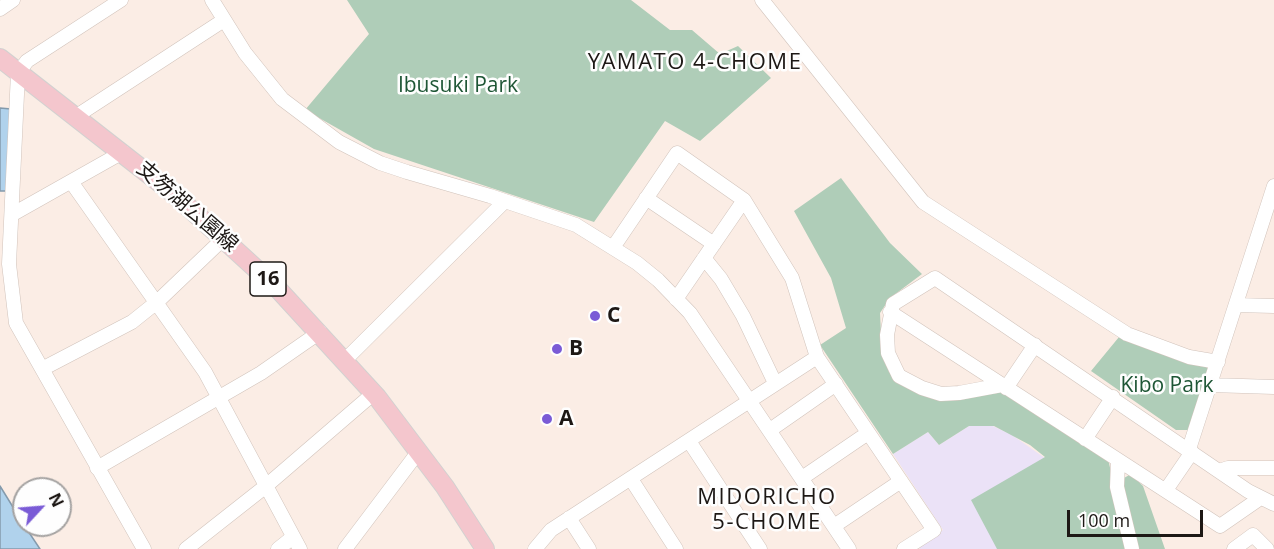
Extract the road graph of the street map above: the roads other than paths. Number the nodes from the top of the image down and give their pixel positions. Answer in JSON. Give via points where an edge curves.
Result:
{"nodes":[{"id":1,"x":13,"y":0,"type":"edge"},
{"id":2,"x":121,"y":0,"type":"edge"},
{"id":3,"x":213,"y":0,"type":"edge"},
{"id":4,"x":762,"y":0,"type":"edge"},
{"id":5,"x":0,"y":9,"type":"edge"},
{"id":6,"x":224,"y":20,"type":"junction"},
{"id":7,"x":0,"y":58,"type":"edge"},
{"id":8,"x":18,"y":73,"type":"junction"},
{"id":9,"x":75,"y":117,"type":"junction"},
{"id":10,"x":123,"y":152,"type":"junction"},
{"id":11,"x":72,"y":183,"type":"junction"},
{"id":12,"x":1274,"y":186,"type":"edge"},
{"id":13,"x":646,"y":198,"type":"junction"},
{"id":14,"x":744,"y":200,"type":"junction"},
{"id":15,"x":505,"y":201,"type":"junction"},
{"id":16,"x":13,"y":214,"type":"junction"},
{"id":17,"x":1269,"y":219,"type":"edge"},
{"id":18,"x":224,"y":238,"type":"junction"},
{"id":19,"x":714,"y":244,"type":"junction"},
{"id":20,"x":614,"y":246,"type":"junction"},
{"id":21,"x":704,"y":258,"type":"junction"},
{"id":22,"x":676,"y":299,"type":"junction"},
{"id":23,"x":157,"y":302,"type":"junction"},
{"id":24,"x":1236,"y":305,"type":"junction"},
{"id":25,"x":1274,"y":306,"type":"edge"},
{"id":26,"x":890,"y":312,"type":"junction"},
{"id":27,"x":320,"y":332,"type":"junction"},
{"id":28,"x":1035,"y":345,"type":"junction"},
{"id":29,"x":817,"y":357,"type":"junction"},
{"id":30,"x":345,"y":360,"type":"junction"},
{"id":31,"x":1218,"y":362,"type":"junction"},
{"id":32,"x":42,"y":369,"type":"junction"},
{"id":33,"x":776,"y":383,"type":"junction"},
{"id":34,"x":836,"y":384,"type":"junction"},
{"id":35,"x":1211,"y":385,"type":"junction"},
{"id":36,"x":1004,"y":387,"type":"junction"},
{"id":37,"x":1274,"y":387,"type":"edge"},
{"id":38,"x":374,"y":393,"type":"junction"},
{"id":39,"x":1113,"y":398,"type":"junction"},
{"id":40,"x":218,"y":399,"type":"junction"},
{"id":41,"x":749,"y":399,"type":"junction"},
{"id":42,"x":770,"y":430,"type":"junction"},
{"id":43,"x":868,"y":433,"type":"junction"},
{"id":44,"x":1085,"y":439,"type":"junction"},
{"id":45,"x":689,"y":441,"type":"junction"},
{"id":46,"x":1191,"y":450,"type":"junction"},
{"id":47,"x":419,"y":451,"type":"junction"},
{"id":48,"x":1119,"y":460,"type":"junction"},
{"id":49,"x":97,"y":468,"type":"junction"},
{"id":50,"x":1274,"y":468,"type":"edge"},
{"id":51,"x":1219,"y":471,"type":"junction"},
{"id":52,"x":802,"y":478,"type":"junction"},
{"id":53,"x":631,"y":479,"type":"junction"},
{"id":54,"x":901,"y":481,"type":"junction"},
{"id":55,"x":266,"y":486,"type":"junction"},
{"id":56,"x":1166,"y":490,"type":"junction"},
{"id":57,"x":1259,"y":499,"type":"junction"},
{"id":58,"x":1274,"y":504,"type":"edge"},
{"id":59,"x":570,"y":518,"type":"junction"},
{"id":60,"x":834,"y":526,"type":"junction"},
{"id":61,"x":296,"y":543,"type":"edge"},
{"id":62,"x":144,"y":549,"type":"edge"},
{"id":63,"x":186,"y":549,"type":"edge"},
{"id":64,"x":278,"y":549,"type":"edge"},
{"id":65,"x":345,"y":549,"type":"edge"},
{"id":66,"x":485,"y":549,"type":"edge"},
{"id":67,"x":535,"y":549,"type":"edge"},
{"id":68,"x":590,"y":549,"type":"edge"},
{"id":69,"x":676,"y":549,"type":"edge"},
{"id":70,"x":760,"y":549,"type":"edge"},
{"id":71,"x":849,"y":549,"type":"edge"},
{"id":72,"x":904,"y":549,"type":"edge"},
{"id":73,"x":1132,"y":549,"type":"edge"},
{"id":74,"x":1234,"y":549,"type":"edge"},
{"id":75,"x":1267,"y":549,"type":"edge"}],
"edges":[{"from":1,"to":5,"type":"street"},
{"from":2,"to":8,"type":"street","via":[[27,61]]},
{"from":3,"to":6,"type":"street"},
{"from":4,"to":31,"type":"street","via":[[924,202],[1127,334],[1189,357]]},
{"from":6,"to":9,"type":"street"},
{"from":6,"to":15,"type":"street","via":[[282,99],[320,130],[380,163]]},
{"from":7,"to":8,"type":"main road","name":"支笏湖公園線","number":"16"},
{"from":8,"to":9,"type":"main road","name":"支笏湖公園線","number":"16"},
{"from":8,"to":16,"type":"street"},
{"from":9,"to":10,"type":"main road","name":"支笏湖公園線","number":"16"},
{"from":10,"to":11,"type":"street"},
{"from":10,"to":18,"type":"main road","name":"支笏湖公園線","number":"16"},
{"from":11,"to":16,"type":"street"},
{"from":11,"to":23,"type":"street"},
{"from":12,"to":17,"type":"street"},
{"from":13,"to":14,"type":"street","via":[[677,153]]},
{"from":13,"to":19,"type":"street"},
{"from":13,"to":20,"type":"street"},
{"from":14,"to":19,"type":"street"},
{"from":14,"to":29,"type":"street","via":[[792,278]]},
{"from":15,"to":20,"type":"street","via":[[576,225]]},
{"from":15,"to":30,"type":"street"},
{"from":16,"to":32,"type":"street","via":[[9,264],[14,316]]},
{"from":17,"to":24,"type":"street"},
{"from":18,"to":23,"type":"street"},
{"from":18,"to":27,"type":"main road","name":"支笏湖公園線","number":"16"},
{"from":19,"to":21,"type":"street"},
{"from":20,"to":22,"type":"street"},
{"from":21,"to":22,"type":"street"},
{"from":21,"to":33,"type":"street","via":[[722,279]]},
{"from":22,"to":41,"type":"street","via":[[690,313]]},
{"from":23,"to":32,"type":"street","via":[[132,322]]},
{"from":23,"to":40,"type":"street","via":[[201,365]]},
{"from":24,"to":25,"type":"street"},
{"from":24,"to":31,"type":"street"},
{"from":26,"to":28,"type":"street","via":[[893,304],[935,278]]},
{"from":26,"to":36,"type":"street"},
{"from":26,"to":36,"type":"street","via":[[888,353],[899,376],[941,394]]},
{"from":27,"to":30,"type":"main road","name":"支笏湖公園線","number":"16"},
{"from":27,"to":40,"type":"street"},
{"from":28,"to":36,"type":"street"},
{"from":28,"to":39,"type":"street"},
{"from":29,"to":33,"type":"street"},
{"from":29,"to":34,"type":"street"},
{"from":30,"to":38,"type":"main road","name":"支笏湖公園線","number":"16"},
{"from":31,"to":35,"type":"street"},
{"from":32,"to":49,"type":"street"},
{"from":33,"to":41,"type":"street"},
{"from":34,"to":42,"type":"street"},
{"from":34,"to":43,"type":"street"},
{"from":35,"to":37,"type":"street"},
{"from":35,"to":46,"type":"street"},
{"from":36,"to":44,"type":"street"},
{"from":38,"to":47,"type":"main road","name":"支笏湖公園線","number":"16"},
{"from":38,"to":55,"type":"street"},
{"from":39,"to":44,"type":"street"},
{"from":39,"to":46,"type":"street"},
{"from":40,"to":49,"type":"street"},
{"from":40,"to":55,"type":"street"},
{"from":41,"to":42,"type":"street"},
{"from":41,"to":45,"type":"street"},
{"from":42,"to":52,"type":"street"},
{"from":43,"to":52,"type":"street"},
{"from":43,"to":54,"type":"street"},
{"from":44,"to":48,"type":"street"},
{"from":45,"to":53,"type":"street"},
{"from":45,"to":70,"type":"street"},
{"from":46,"to":51,"type":"street"},
{"from":46,"to":56,"type":"street"},
{"from":47,"to":65,"type":"street"},
{"from":47,"to":66,"type":"main road","name":"支笏湖公園線","number":"16"},
{"from":48,"to":56,"type":"street"},
{"from":48,"to":73,"type":"street","via":[[1117,487]]},
{"from":49,"to":62,"type":"street"},
{"from":50,"to":51,"type":"street"},
{"from":51,"to":57,"type":"street"},
{"from":52,"to":60,"type":"street"},
{"from":53,"to":59,"type":"street"},
{"from":53,"to":69,"type":"street"},
{"from":54,"to":60,"type":"street"},
{"from":54,"to":72,"type":"street","via":[[933,530]]},
{"from":55,"to":61,"type":"street"},
{"from":55,"to":63,"type":"street"},
{"from":56,"to":57,"type":"street","via":[[1220,526]]},
{"from":57,"to":58,"type":"street"},
{"from":59,"to":67,"type":"street","via":[[551,530]]},
{"from":59,"to":68,"type":"street"},
{"from":60,"to":71,"type":"street"},
{"from":61,"to":64,"type":"street"},
{"from":74,"to":75,"type":"street","via":[[1253,535]]}]}
